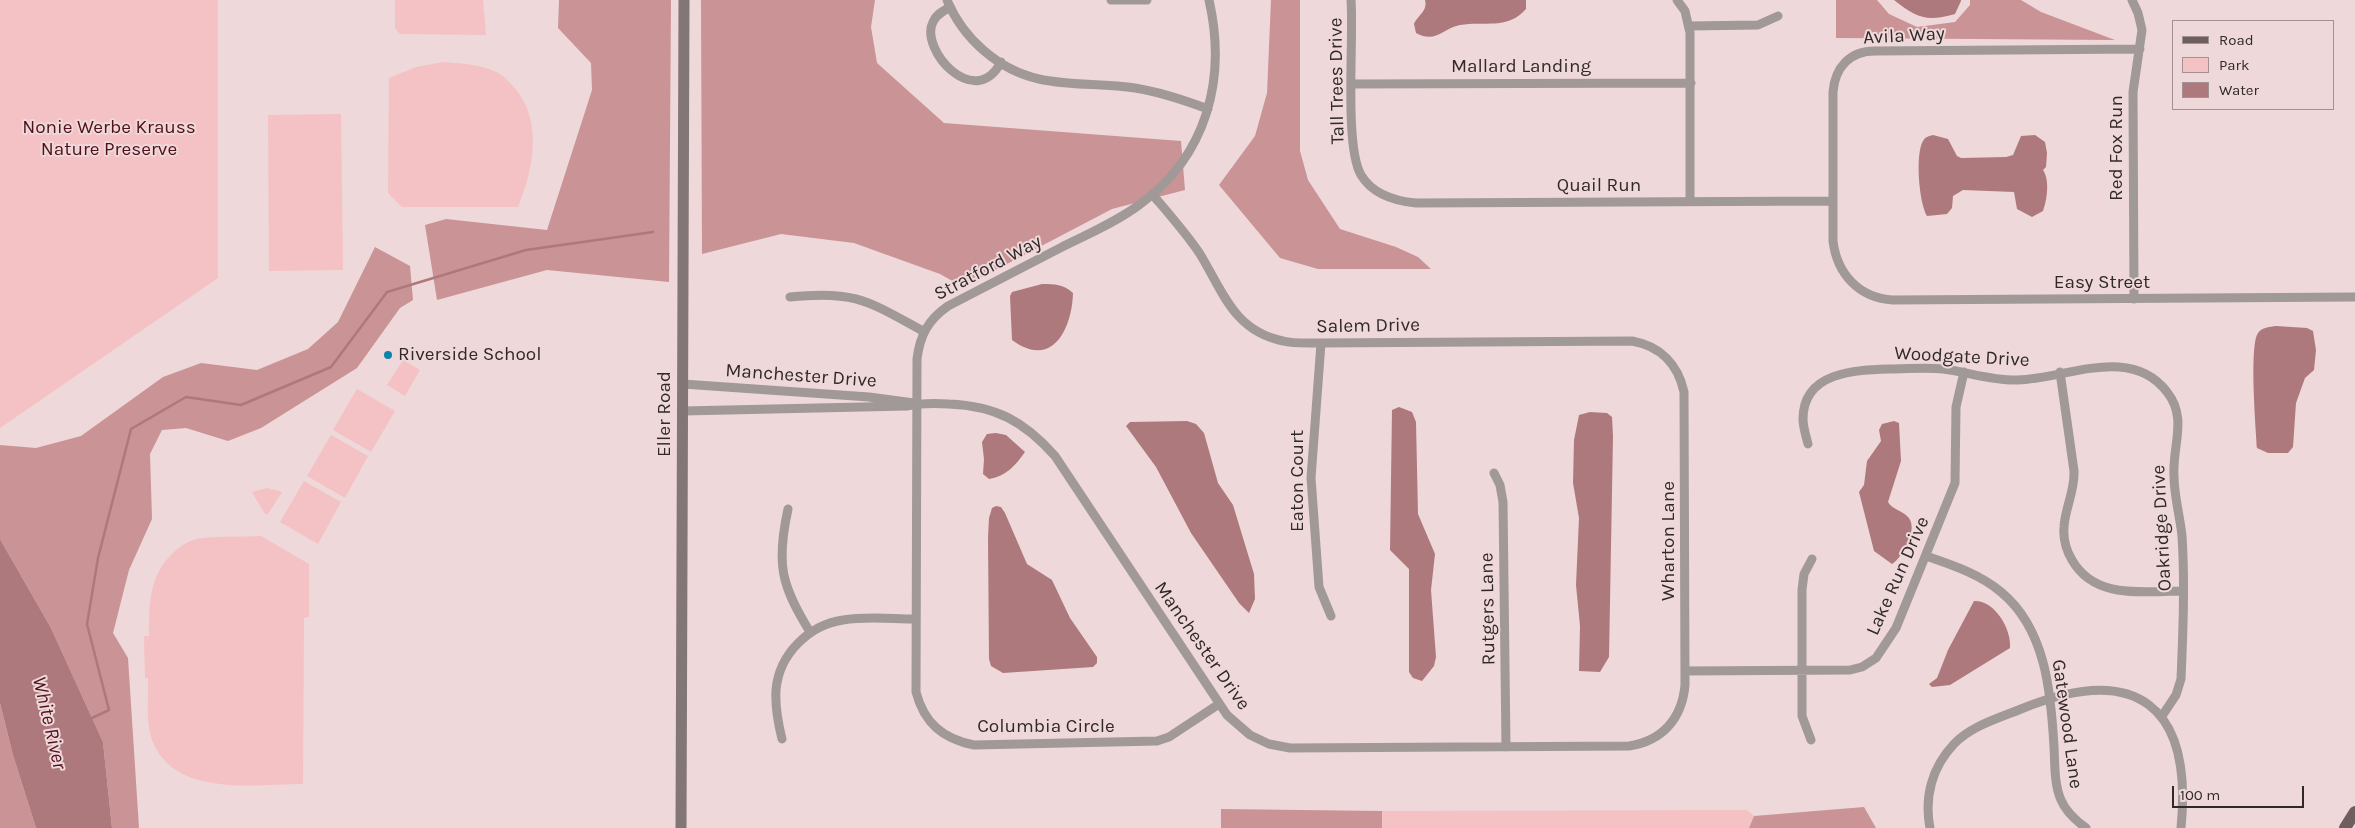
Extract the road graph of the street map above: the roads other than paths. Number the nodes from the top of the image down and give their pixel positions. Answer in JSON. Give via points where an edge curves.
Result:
{"nodes":[{"id":1,"x":684,"y":0,"type":"edge"},
{"id":2,"x":1112,"y":0,"type":"edge"},
{"id":3,"x":1147,"y":0,"type":"edge"},
{"id":4,"x":1209,"y":0,"type":"edge"},
{"id":5,"x":1352,"y":0,"type":"edge"},
{"id":6,"x":1677,"y":0,"type":"edge"},
{"id":7,"x":2132,"y":0,"type":"edge"},
{"id":8,"x":949,"y":3,"type":"edge"},
{"id":9,"x":1778,"y":16,"type":"dead end"},
{"id":10,"x":1690,"y":26,"type":"junction"},
{"id":11,"x":2140,"y":48,"type":"junction"},
{"id":12,"x":1001,"y":62,"type":"junction"},
{"id":13,"x":1691,"y":83,"type":"junction"},
{"id":14,"x":1352,"y":84,"type":"junction"},
{"id":15,"x":1208,"y":109,"type":"junction"},
{"id":16,"x":1371,"y":186,"type":"joint"},
{"id":17,"x":1152,"y":194,"type":"junction"},
{"id":18,"x":1690,"y":201,"type":"junction"},
{"id":19,"x":1832,"y":201,"type":"junction"},
{"id":20,"x":1853,"y":285,"type":"joint"},
{"id":21,"x":790,"y":297,"type":"dead end"},
{"id":22,"x":2355,"y":297,"type":"edge"},
{"id":23,"x":2134,"y":299,"type":"junction"},
{"id":24,"x":923,"y":331,"type":"junction"},
{"id":25,"x":1321,"y":343,"type":"junction"},
{"id":26,"x":1655,"y":349,"type":"joint"},
{"id":27,"x":1964,"y":372,"type":"junction"},
{"id":28,"x":2060,"y":372,"type":"junction"},
{"id":29,"x":683,"y":384,"type":"junction"},
{"id":30,"x":917,"y":404,"type":"junction"},
{"id":31,"x":683,"y":411,"type":"junction"},
{"id":32,"x":1808,"y":444,"type":"dead end"},
{"id":33,"x":1494,"y":473,"type":"dead end"},
{"id":34,"x":788,"y":510,"type":"dead end"},
{"id":35,"x":1926,"y":556,"type":"junction"},
{"id":36,"x":1812,"y":559,"type":"dead end"},
{"id":37,"x":2182,"y":591,"type":"junction"},
{"id":38,"x":1331,"y":616,"type":"dead end"},
{"id":39,"x":916,"y":619,"type":"junction"},
{"id":40,"x":810,"y":632,"type":"junction"},
{"id":41,"x":916,"y":665,"type":"joint"},
{"id":42,"x":1685,"y":671,"type":"junction"},
{"id":43,"x":1802,"y":671,"type":"junction"},
{"id":44,"x":2050,"y":697,"type":"junction"},
{"id":45,"x":1219,"y":704,"type":"junction"},
{"id":46,"x":2162,"y":716,"type":"junction"},
{"id":47,"x":1659,"y":735,"type":"joint"},
{"id":48,"x":782,"y":739,"type":"dead end"},
{"id":49,"x":1811,"y":740,"type":"dead end"},
{"id":50,"x":1506,"y":746,"type":"junction"},
{"id":51,"x":2355,"y":812,"type":"edge"},
{"id":52,"x":681,"y":828,"type":"edge"},
{"id":53,"x":1930,"y":828,"type":"edge"},
{"id":54,"x":2086,"y":828,"type":"edge"},
{"id":55,"x":2181,"y":828,"type":"edge"},
{"id":56,"x":2345,"y":828,"type":"edge"}],
"edges":[{"from":1,"to":29,"type":"street","name":"Eller Road"},
{"from":2,"to":3,"type":"street"},
{"from":4,"to":15,"type":"street","name":"Stratford Way","via":[[1217,60]]},
{"from":5,"to":14,"type":"street","name":"Tall Trees Drive"},
{"from":6,"to":10,"type":"street"},
{"from":7,"to":11,"type":"street","name":"Red Fox Run","via":[[2141,22]]},
{"from":8,"to":12,"type":"street","via":[[975,43]]},
{"from":8,"to":12,"type":"street","via":[[935,18],[930,31],[934,47],[945,63],[963,78],[980,82],[990,78]]},
{"from":9,"to":10,"type":"street","via":[[1758,25]]},
{"from":10,"to":13,"type":"street"},
{"from":11,"to":19,"type":"street","name":"Avila Way","via":[[1875,50],[1854,55],[1840,68],[1834,86]]},
{"from":11,"to":23,"type":"street","name":"Red Fox Run","via":[[2132,92]]},
{"from":12,"to":15,"type":"street","via":[[1040,79],[1134,88]]},
{"from":13,"to":14,"type":"street","name":"Mallard Landing"},
{"from":13,"to":18,"type":"street"},
{"from":14,"to":16,"type":"street","name":"Tall Trees Drive","via":[[1353,151],[1359,171]]},
{"from":15,"to":17,"type":"street","name":"Stratford Way","via":[[1184,161]]},
{"from":16,"to":18,"type":"street","name":"Quail Run","via":[[1389,198],[1416,203]]},
{"from":17,"to":24,"type":"street","name":"Stratford Way","via":[[1117,218],[948,306]]},
{"from":17,"to":25,"type":"street","name":"Salem Drive","via":[[1188,237],[1234,313],[1243,322],[1254,331],[1278,340]]},
{"from":18,"to":19,"type":"street","name":"Quail Run"},
{"from":19,"to":20,"type":"street","name":"Avila Way","via":[[1834,251],[1841,270]]},
{"from":20,"to":23,"type":"street","name":"Easy Street","via":[[1878,298],[1893,300]]},
{"from":21,"to":24,"type":"street","via":[[823,293],[855,297]]},
{"from":22,"to":23,"type":"street","name":"Easy Street"},
{"from":24,"to":30,"type":"street","name":"Stratford Way","via":[[917,358]]},
{"from":25,"to":26,"type":"street","name":"Salem Drive","via":[[1617,340],[1640,342]]},
{"from":25,"to":38,"type":"street","name":"Eaton Court","via":[[1311,486],[1319,586]]},
{"from":26,"to":42,"type":"street","name":"Wharton Lane","via":[[1675,368],[1684,392]]},
{"from":27,"to":28,"type":"street","name":"Woodgate Drive","via":[[2017,380]]},
{"from":27,"to":32,"type":"street","name":"Woodgate Drive","via":[[1940,369],[1850,370],[1825,380],[1810,396],[1803,417]]},
{"from":27,"to":35,"type":"street","name":"Lake Run Drive","via":[[1956,407],[1955,483]]},
{"from":28,"to":37,"type":"street","via":[[2074,471],[2064,528],[2068,554],[2088,580],[2108,589]]},
{"from":28,"to":37,"type":"street","name":"Oakridge Drive","via":[[2081,368],[2132,369],[2153,378],[2172,399],[2179,418],[2174,477],[2182,536]]},
{"from":29,"to":30,"type":"street","name":"Manchester Drive","via":[[907,400]]},
{"from":29,"to":31,"type":"street","name":"Eller Road"},
{"from":30,"to":31,"type":"street","name":"Manchester Drive"},
{"from":30,"to":39,"type":"street","name":"Stratford Way"},
{"from":30,"to":45,"type":"street","name":"Manchester Drive","via":[[987,409],[1012,418],[1042,440]]},
{"from":31,"to":52,"type":"street","name":"Eller Road"},
{"from":33,"to":50,"type":"street","name":"Rutgers Lane","via":[[1503,502]]},
{"from":34,"to":40,"type":"street","via":[[782,544],[783,577],[788,595]]},
{"from":35,"to":43,"type":"street","name":"Lake Run Drive","via":[[1896,628],[1876,658],[1850,670]]},
{"from":35,"to":44,"type":"street","name":"Gatewood Lane","via":[[1982,578],[2014,604],[2038,646]]},
{"from":36,"to":43,"type":"street","via":[[1803,582]]},
{"from":37,"to":46,"type":"street","name":"Oakridge Drive","via":[[2181,679],[2176,695]]},
{"from":39,"to":40,"type":"street","via":[[843,620]]},
{"from":39,"to":41,"type":"street","name":"Stratford Way"},
{"from":40,"to":48,"type":"street","via":[[787,656],[778,680],[776,700]]},
{"from":41,"to":45,"type":"street","name":"Columbia Circle","via":[[916,692],[928,722],[956,742],[974,745],[1157,741],[1170,737]]},
{"from":42,"to":43,"type":"street","name":"Lake Run Drive"},
{"from":42,"to":47,"type":"street","name":"Wharton Lane","via":[[1685,693],[1679,714]]},
{"from":43,"to":49,"type":"street","via":[[1802,716]]},
{"from":44,"to":46,"type":"street","via":[[2097,690],[2115,691],[2139,700]]},
{"from":44,"to":53,"type":"street","via":[[1972,730],[1955,742],[1934,774],[1928,795]]},
{"from":44,"to":54,"type":"street","name":"Gatewood Lane","via":[[2058,792],[2071,815]]},
{"from":45,"to":50,"type":"street","name":"Manchester Drive","via":[[1235,724],[1250,735],[1269,744],[1290,748]]},
{"from":46,"to":55,"type":"street","via":[[2179,752]]},
{"from":47,"to":50,"type":"street","name":"Manchester Drive","via":[[1629,746]]},
{"from":51,"to":56,"type":"main road"}]}
